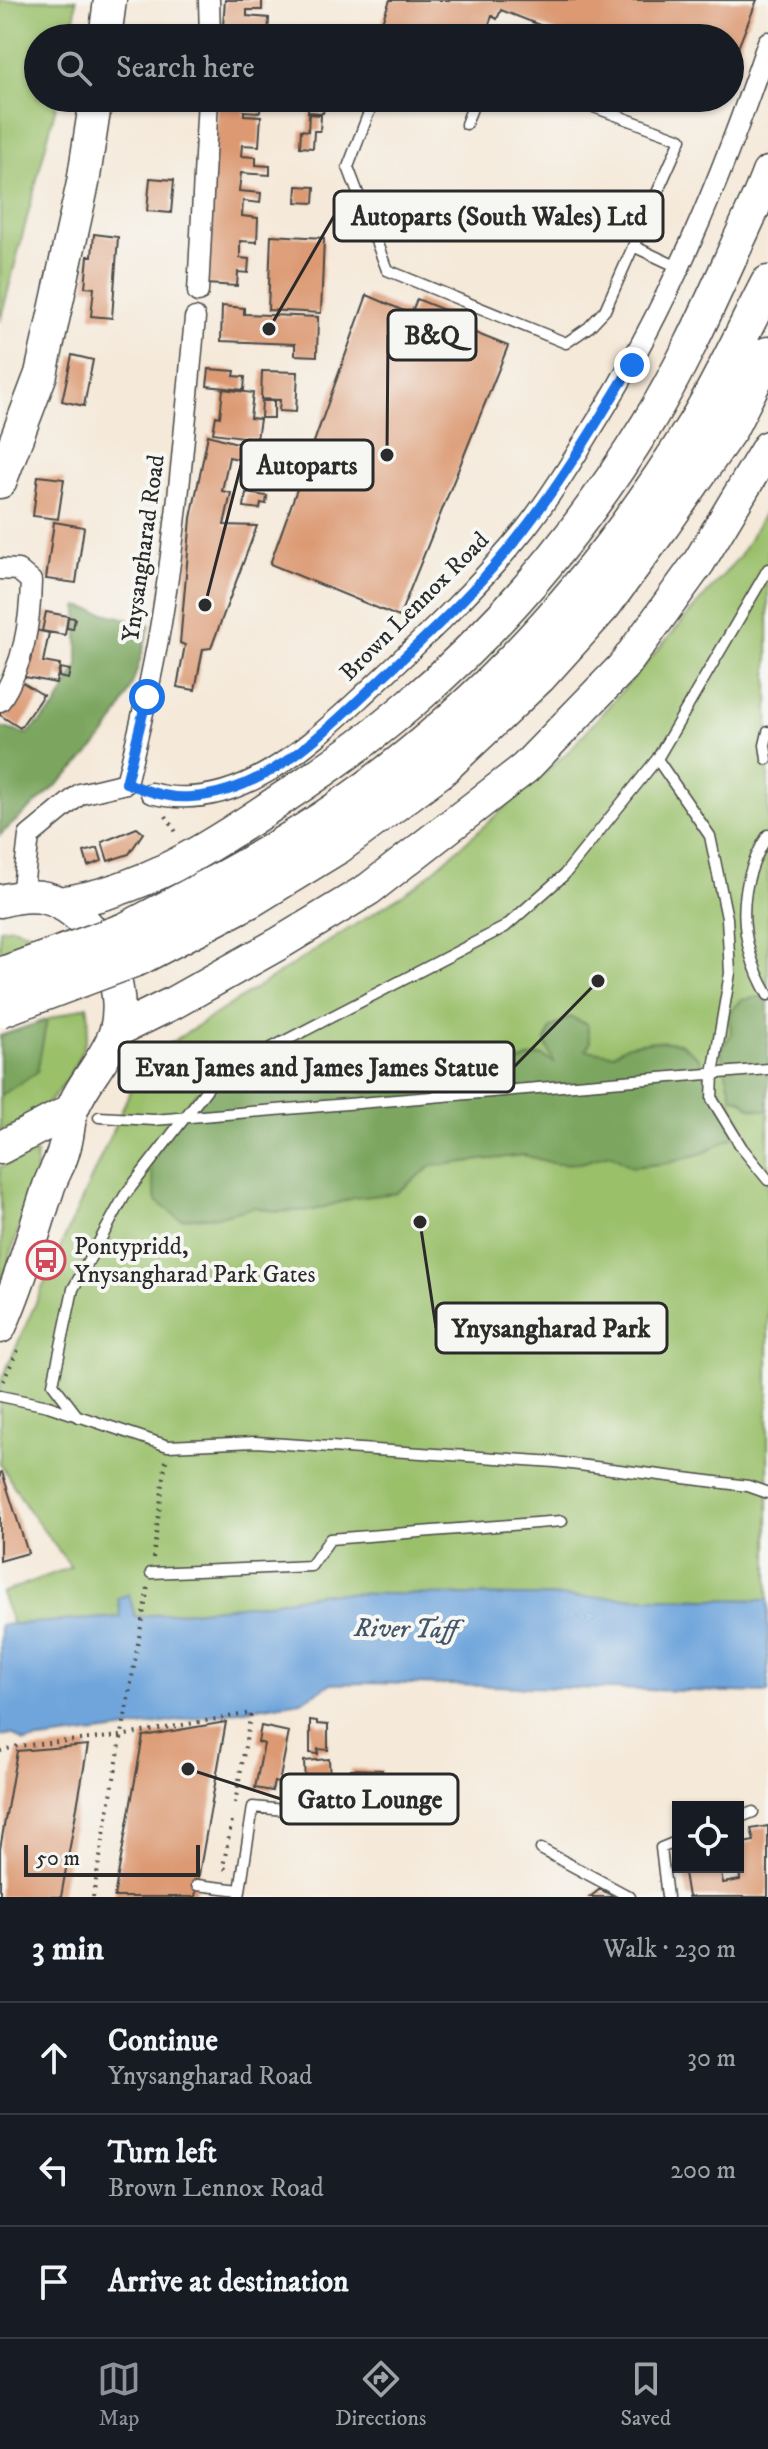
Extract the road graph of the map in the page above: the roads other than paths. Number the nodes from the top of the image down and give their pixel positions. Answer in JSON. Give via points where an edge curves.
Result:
{"nodes":[{"id":1,"x":110,"y":0,"type":"edge"},
{"id":2,"x":209,"y":0,"type":"edge"},
{"id":3,"x":107,"y":24,"type":"edge"},
{"id":4,"x":210,"y":24,"type":"edge"},
{"id":5,"x":768,"y":42,"type":"edge"},
{"id":6,"x":94,"y":112,"type":"edge"},
{"id":7,"x":207,"y":112,"type":"edge"},
{"id":8,"x":369,"y":112,"type":"edge"},
{"id":9,"x":471,"y":112,"type":"edge"},
{"id":10,"x":607,"y":112,"type":"edge"},
{"id":11,"x":744,"y":112,"type":"edge"},
{"id":12,"x":744,"y":112,"type":"edge"},
{"id":13,"x":466,"y":124,"type":"dead end"},
{"id":14,"x":768,"y":173,"type":"edge"},
{"id":15,"x":633,"y":246,"type":"junction"},
{"id":16,"x":680,"y":268,"type":"junction"},
{"id":17,"x":768,"y":283,"type":"edge"},
{"id":18,"x":198,"y":292,"type":"dead end"},
{"id":19,"x":195,"y":318,"type":"dead end"},
{"id":20,"x":768,"y":354,"type":"edge"},
{"id":21,"x":768,"y":447,"type":"edge"},
{"id":22,"x":0,"y":482,"type":"edge"},
{"id":23,"x":0,"y":569,"type":"edge"},
{"id":24,"x":768,"y":569,"type":"edge"},
{"id":25,"x":0,"y":701,"type":"edge"},
{"id":26,"x":768,"y":732,"type":"edge"},
{"id":27,"x":657,"y":759,"type":"junction"},
{"id":28,"x":767,"y":759,"type":"edge"},
{"id":29,"x":126,"y":783,"type":"junction"},
{"id":30,"x":151,"y":793,"type":"joint"},
{"id":31,"x":768,"y":835,"type":"edge"},
{"id":32,"x":11,"y":898,"type":"edge"},
{"id":33,"x":59,"y":903,"type":"junction"},
{"id":34,"x":132,"y":944,"type":"junction"},
{"id":35,"x":0,"y":975,"type":"edge"},
{"id":36,"x":768,"y":995,"type":"edge"},
{"id":37,"x":0,"y":1010,"type":"edge"},
{"id":38,"x":116,"y":1031,"type":"junction"},
{"id":39,"x":768,"y":1069,"type":"edge"},
{"id":40,"x":713,"y":1074,"type":"junction"},
{"id":41,"x":86,"y":1114,"type":"junction"},
{"id":42,"x":186,"y":1117,"type":"junction"},
{"id":43,"x":0,"y":1148,"type":"edge"},
{"id":44,"x":768,"y":1180,"type":"edge"},
{"id":45,"x":0,"y":1327,"type":"edge"},
{"id":46,"x":0,"y":1396,"type":"edge"},
{"id":47,"x":78,"y":1417,"type":"junction"},
{"id":48,"x":768,"y":1493,"type":"edge"},
{"id":49,"x":562,"y":1521,"type":"dead end"},
{"id":50,"x":151,"y":1573,"type":"road end"},
{"id":51,"x":294,"y":1811,"type":"dead end"},
{"id":52,"x":753,"y":1812,"type":"dead end"},
{"id":53,"x":744,"y":1816,"type":"edge"},
{"id":54,"x":672,"y":1843,"type":"edge"},
{"id":55,"x":541,"y":1849,"type":"dead end"},
{"id":56,"x":197,"y":1885,"type":"dead end"},
{"id":57,"x":240,"y":1889,"type":"edge"},
{"id":58,"x":630,"y":1897,"type":"edge"},
{"id":59,"x":667,"y":1897,"type":"edge"}],
"edges":[{"from":1,"to":3,"type":"main road"},
{"from":2,"to":4,"type":"street"},
{"from":5,"to":12,"type":"street","name":"Brown Lennox Road"},
{"from":6,"to":22,"type":"main road","via":[[41,374]]},
{"from":7,"to":18,"type":"street"},
{"from":8,"to":15,"type":"lane","via":[[348,167],[387,270],[566,343],[605,310]]},
{"from":9,"to":13,"type":"lane"},
{"from":10,"to":15,"type":"lane","via":[[681,139]]},
{"from":11,"to":16,"type":"street","name":"Brown Lennox Road"},
{"from":14,"to":33,"type":"main road","via":[[700,326],[647,423],[553,557],[461,656],[350,754],[191,858],[119,890]]},
{"from":15,"to":16,"type":"lane"},
{"from":16,"to":30,"type":"street","name":"Brown Lennox Road","via":[[632,365],[559,483],[469,595],[317,738],[284,762],[251,781],[194,797]]},
{"from":17,"to":34,"type":"highway","via":[[696,421],[620,536],[504,670],[403,761]]},
{"from":19,"to":29,"type":"street","name":"Ynysangharad Road","via":[[164,603]]},
{"from":20,"to":34,"type":"highway","via":[[730,429],[604,605],[539,677],[441,770],[339,846],[251,900]]},
{"from":21,"to":38,"type":"main road","via":[[699,562],[623,667],[525,768],[369,889]]},
{"from":23,"to":25,"type":"street","via":[[18,570],[31,581],[30,626]]},
{"from":24,"to":27,"type":"lane"},
{"from":26,"to":28,"type":"lane"},
{"from":27,"to":40,"type":"lane","via":[[710,836],[727,918],[730,973]]},
{"from":27,"to":42,"type":"lane","via":[[564,875],[505,927],[217,1076]]},
{"from":29,"to":30,"type":"lane"},
{"from":29,"to":32,"type":"street","via":[[80,794],[29,836]]},
{"from":31,"to":36,"type":"lane","via":[[745,891],[744,930],[754,969]]},
{"from":32,"to":33,"type":"main road","via":[[44,897]]},
{"from":33,"to":38,"type":"main road","via":[[94,931],[107,958],[117,990]]},
{"from":34,"to":35,"type":"highway","bridge":true},
{"from":34,"to":37,"type":"highway","bridge":true},
{"from":38,"to":41,"type":"main road"},
{"from":39,"to":40,"type":"lane"},
{"from":40,"to":42,"type":"lane"},
{"from":40,"to":44,"type":"lane","via":[[712,1099]]},
{"from":41,"to":42,"type":"lane"},
{"from":41,"to":43,"type":"main road"},
{"from":41,"to":45,"type":"main road","via":[[51,1181]]},
{"from":42,"to":47,"type":"lane","via":[[125,1195],[73,1289],[53,1384]]},
{"from":46,"to":47,"type":"lane"},
{"from":47,"to":48,"type":"lane","via":[[168,1446],[255,1442],[555,1462],[748,1486]]},
{"from":49,"to":50,"type":"lane","via":[[330,1539],[311,1566]]},
{"from":51,"to":57,"type":"lane","via":[[253,1807]]},
{"from":52,"to":53,"type":"lane"},
{"from":54,"to":59,"type":"lane","via":[[661,1848]]},
{"from":55,"to":58,"type":"lane"},
{"from":56,"to":57,"type":"lane"}]}
